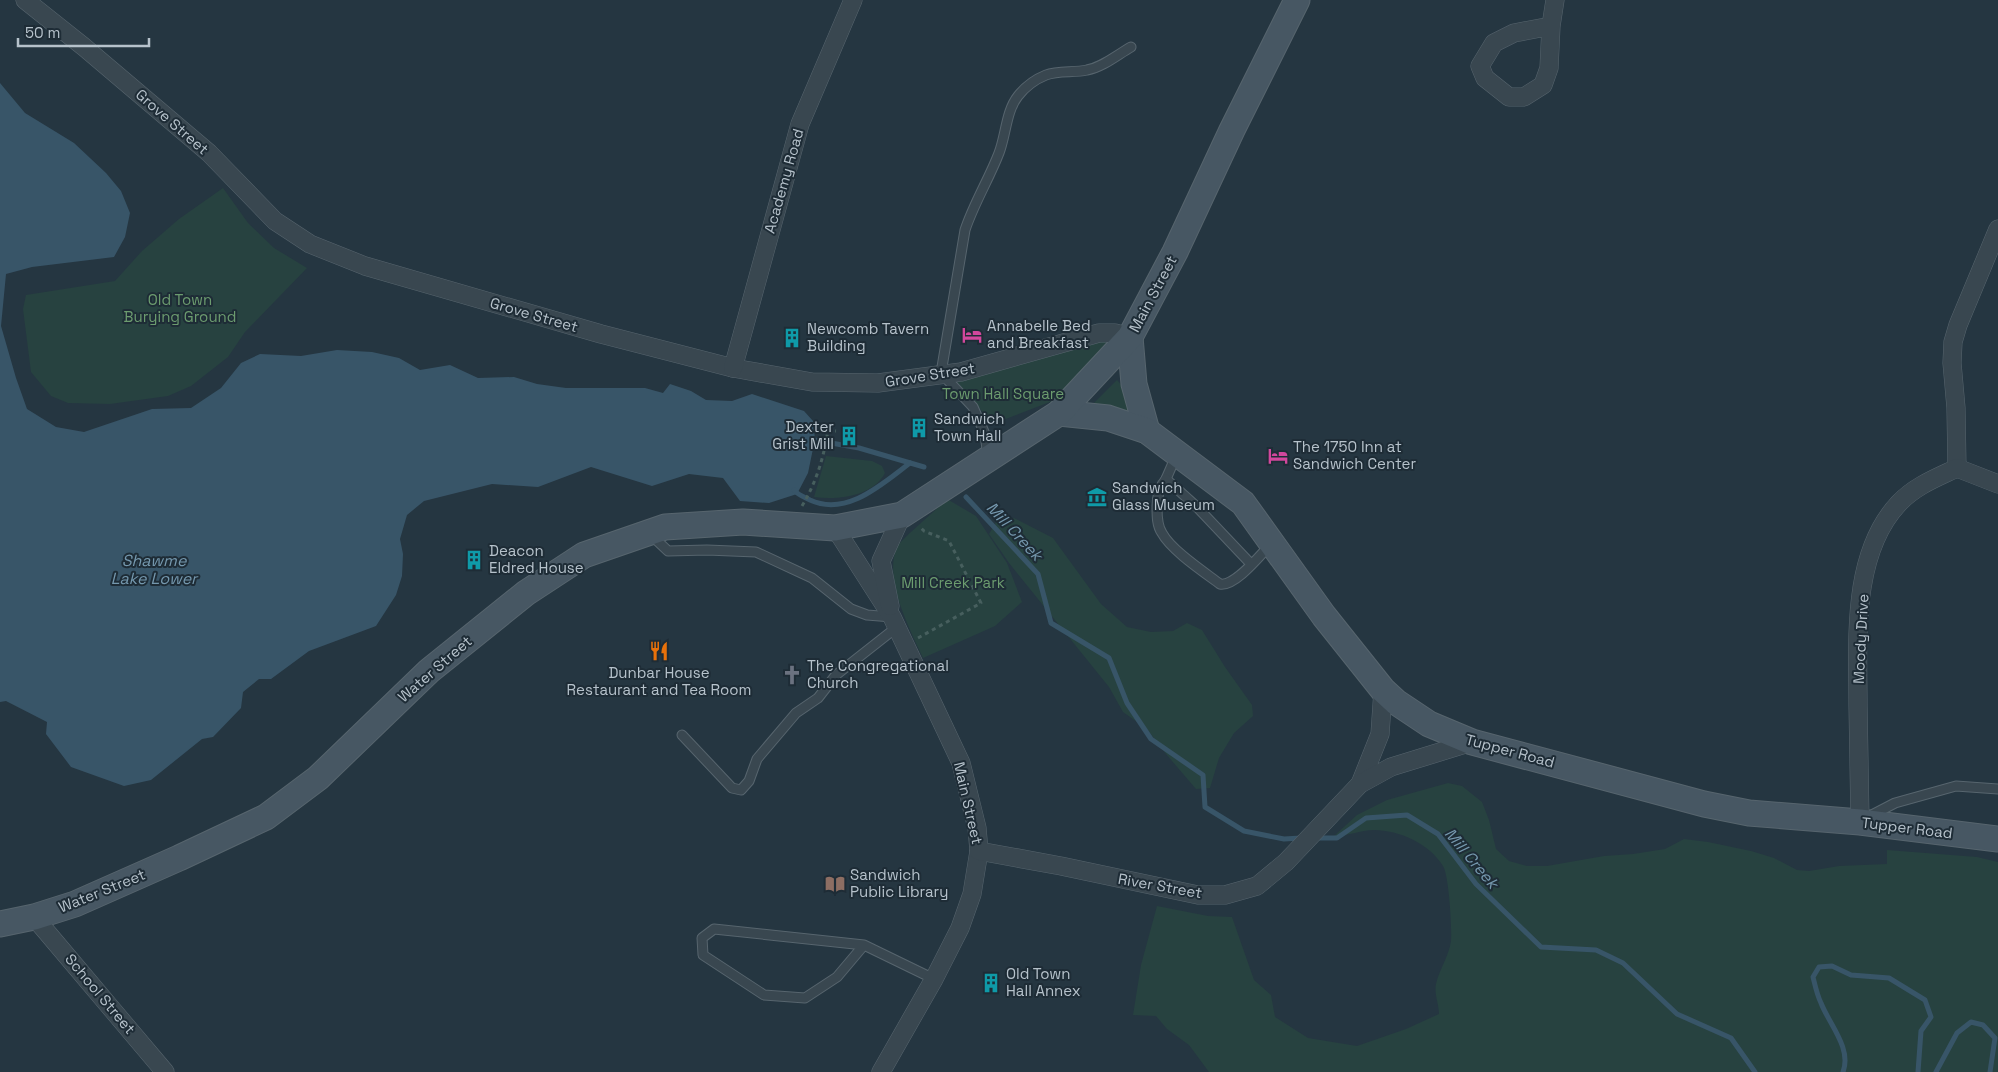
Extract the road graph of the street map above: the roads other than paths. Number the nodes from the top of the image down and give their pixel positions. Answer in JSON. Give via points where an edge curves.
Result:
{"nodes":[{"id":1,"x":25,"y":0,"type":"edge"},
{"id":2,"x":853,"y":0,"type":"edge"},
{"id":3,"x":1297,"y":0,"type":"edge"},
{"id":4,"x":1555,"y":0,"type":"edge"},
{"id":5,"x":1551,"y":26,"type":"junction"},
{"id":6,"x":1131,"y":47,"type":"dead end"},
{"id":7,"x":1998,"y":229,"type":"edge"},
{"id":8,"x":1130,"y":338,"type":"junction"},
{"id":9,"x":733,"y":368,"type":"junction"},
{"id":10,"x":941,"y":373,"type":"junction"},
{"id":11,"x":1059,"y":414,"type":"junction"},
{"id":12,"x":1147,"y":431,"type":"junction"},
{"id":13,"x":1177,"y":453,"type":"junction"},
{"id":14,"x":988,"y":460,"type":"junction"},
{"id":15,"x":1957,"y":468,"type":"junction"},
{"id":16,"x":1166,"y":479,"type":"junction"},
{"id":17,"x":1998,"y":484,"type":"edge"},
{"id":18,"x":905,"y":514,"type":"junction"},
{"id":19,"x":835,"y":528,"type":"junction"},
{"id":20,"x":648,"y":532,"type":"junction"},
{"id":21,"x":1271,"y":543,"type":"junction"},
{"id":22,"x":1251,"y":564,"type":"junction"},
{"id":23,"x":894,"y":622,"type":"junction"},
{"id":24,"x":1382,"y":690,"type":"junction"},
{"id":25,"x":682,"y":734,"type":"dead end"},
{"id":26,"x":1472,"y":742,"type":"junction"},
{"id":27,"x":1360,"y":784,"type":"junction"},
{"id":28,"x":1998,"y":789,"type":"edge"},
{"id":29,"x":1860,"y":822,"type":"junction"},
{"id":30,"x":1998,"y":839,"type":"edge"},
{"id":31,"x":979,"y":851,"type":"junction"},
{"id":32,"x":34,"y":917,"type":"junction"},
{"id":33,"x":0,"y":924,"type":"edge"},
{"id":34,"x":864,"y":945,"type":"junction"},
{"id":35,"x":934,"y":979,"type":"junction"},
{"id":36,"x":165,"y":1072,"type":"edge"},
{"id":37,"x":881,"y":1072,"type":"edge"}],
"edges":[{"from":1,"to":9,"type":"street","name":"Grove Street","via":[[209,153],[275,221],[310,244],[365,266],[460,294]]},
{"from":2,"to":9,"type":"street","name":"Academy Road","via":[[800,124]]},
{"from":3,"to":8,"type":"main road","name":"Main Street"},
{"from":4,"to":5,"type":"street"},
{"from":5,"to":5,"type":"street","via":[[1548,68],[1543,85],[1524,96],[1509,97],[1485,78],[1480,66],[1494,43],[1514,33]]},
{"from":6,"to":10,"type":"lane","via":[[1088,70],[1046,75],[1017,97],[1004,129],[1000,151],[965,230]]},
{"from":7,"to":15,"type":"street","via":[[1953,342]]},
{"from":8,"to":10,"type":"street","name":"Grove Street","via":[[1115,333],[1099,333],[972,370]]},
{"from":8,"to":11,"type":"main road","name":"Main Street"},
{"from":8,"to":12,"type":"main road","via":[[1134,384]]},
{"from":9,"to":10,"type":"street","name":"Grove Street","via":[[812,382],[878,383]]},
{"from":10,"to":14,"type":"lane","via":[[972,407],[985,434]]},
{"from":11,"to":12,"type":"main road","name":"Tupper Road","via":[[1108,418]]},
{"from":11,"to":14,"type":"main road","name":"Main Street"},
{"from":12,"to":13,"type":"main road","name":"Tupper Road"},
{"from":13,"to":16,"type":"lane"},
{"from":13,"to":21,"type":"main road","name":"Tupper Road","via":[[1243,503]]},
{"from":14,"to":18,"type":"main road","name":"Main Street"},
{"from":15,"to":17,"type":"street"},
{"from":15,"to":29,"type":"street","name":"Moody Drive","via":[[1919,486],[1899,503],[1885,521],[1869,557],[1859,615]]},
{"from":16,"to":22,"type":"lane"},
{"from":16,"to":22,"type":"lane","via":[[1157,496],[1157,518],[1161,533],[1171,545],[1226,585]]},
{"from":18,"to":19,"type":"main road","name":"Water Street"},
{"from":18,"to":23,"type":"street","name":"Main Street","via":[[881,561]]},
{"from":19,"to":20,"type":"main road","name":"Water Street","via":[[743,522],[665,527]]},
{"from":19,"to":23,"type":"street","name":"Main Street"},
{"from":20,"to":23,"type":"lane","via":[[668,551],[756,552],[812,578],[851,609]]},
{"from":20,"to":32,"type":"main road","name":"Water Street","via":[[584,555],[526,593],[429,671],[318,778],[266,817],[75,904]]},
{"from":21,"to":22,"type":"lane"},
{"from":21,"to":24,"type":"main road","name":"Tupper Road"},
{"from":23,"to":25,"type":"lane","via":[[836,675],[818,698],[796,713],[758,759],[749,781],[741,790],[732,788]]},
{"from":23,"to":31,"type":"street","name":"Main Street","via":[[960,763],[977,828]]},
{"from":24,"to":26,"type":"main road","name":"Tupper Road","via":[[1429,724]]},
{"from":24,"to":27,"type":"street","name":"River Street","via":[[1380,734]]},
{"from":26,"to":27,"type":"street","name":"River Street","via":[[1392,767]]},
{"from":26,"to":29,"type":"main road","name":"Tupper Road","via":[[1704,804],[1771,816]]},
{"from":27,"to":31,"type":"street","name":"River Street","via":[[1286,862],[1257,886],[1225,895],[1198,896]]},
{"from":28,"to":29,"type":"lane","via":[[1956,786],[1895,803]]},
{"from":29,"to":30,"type":"main road","name":"Tupper Road"},
{"from":31,"to":35,"type":"street","name":"Main Street","via":[[972,894],[960,928]]},
{"from":32,"to":33,"type":"main road","name":"Water Street"},
{"from":32,"to":36,"type":"street","name":"School Street"},
{"from":34,"to":34,"type":"lane","via":[[837,978],[805,998],[764,995],[703,955],[702,938],[714,929]]},
{"from":34,"to":35,"type":"lane"},
{"from":35,"to":37,"type":"street","name":"Main Street"}]}
